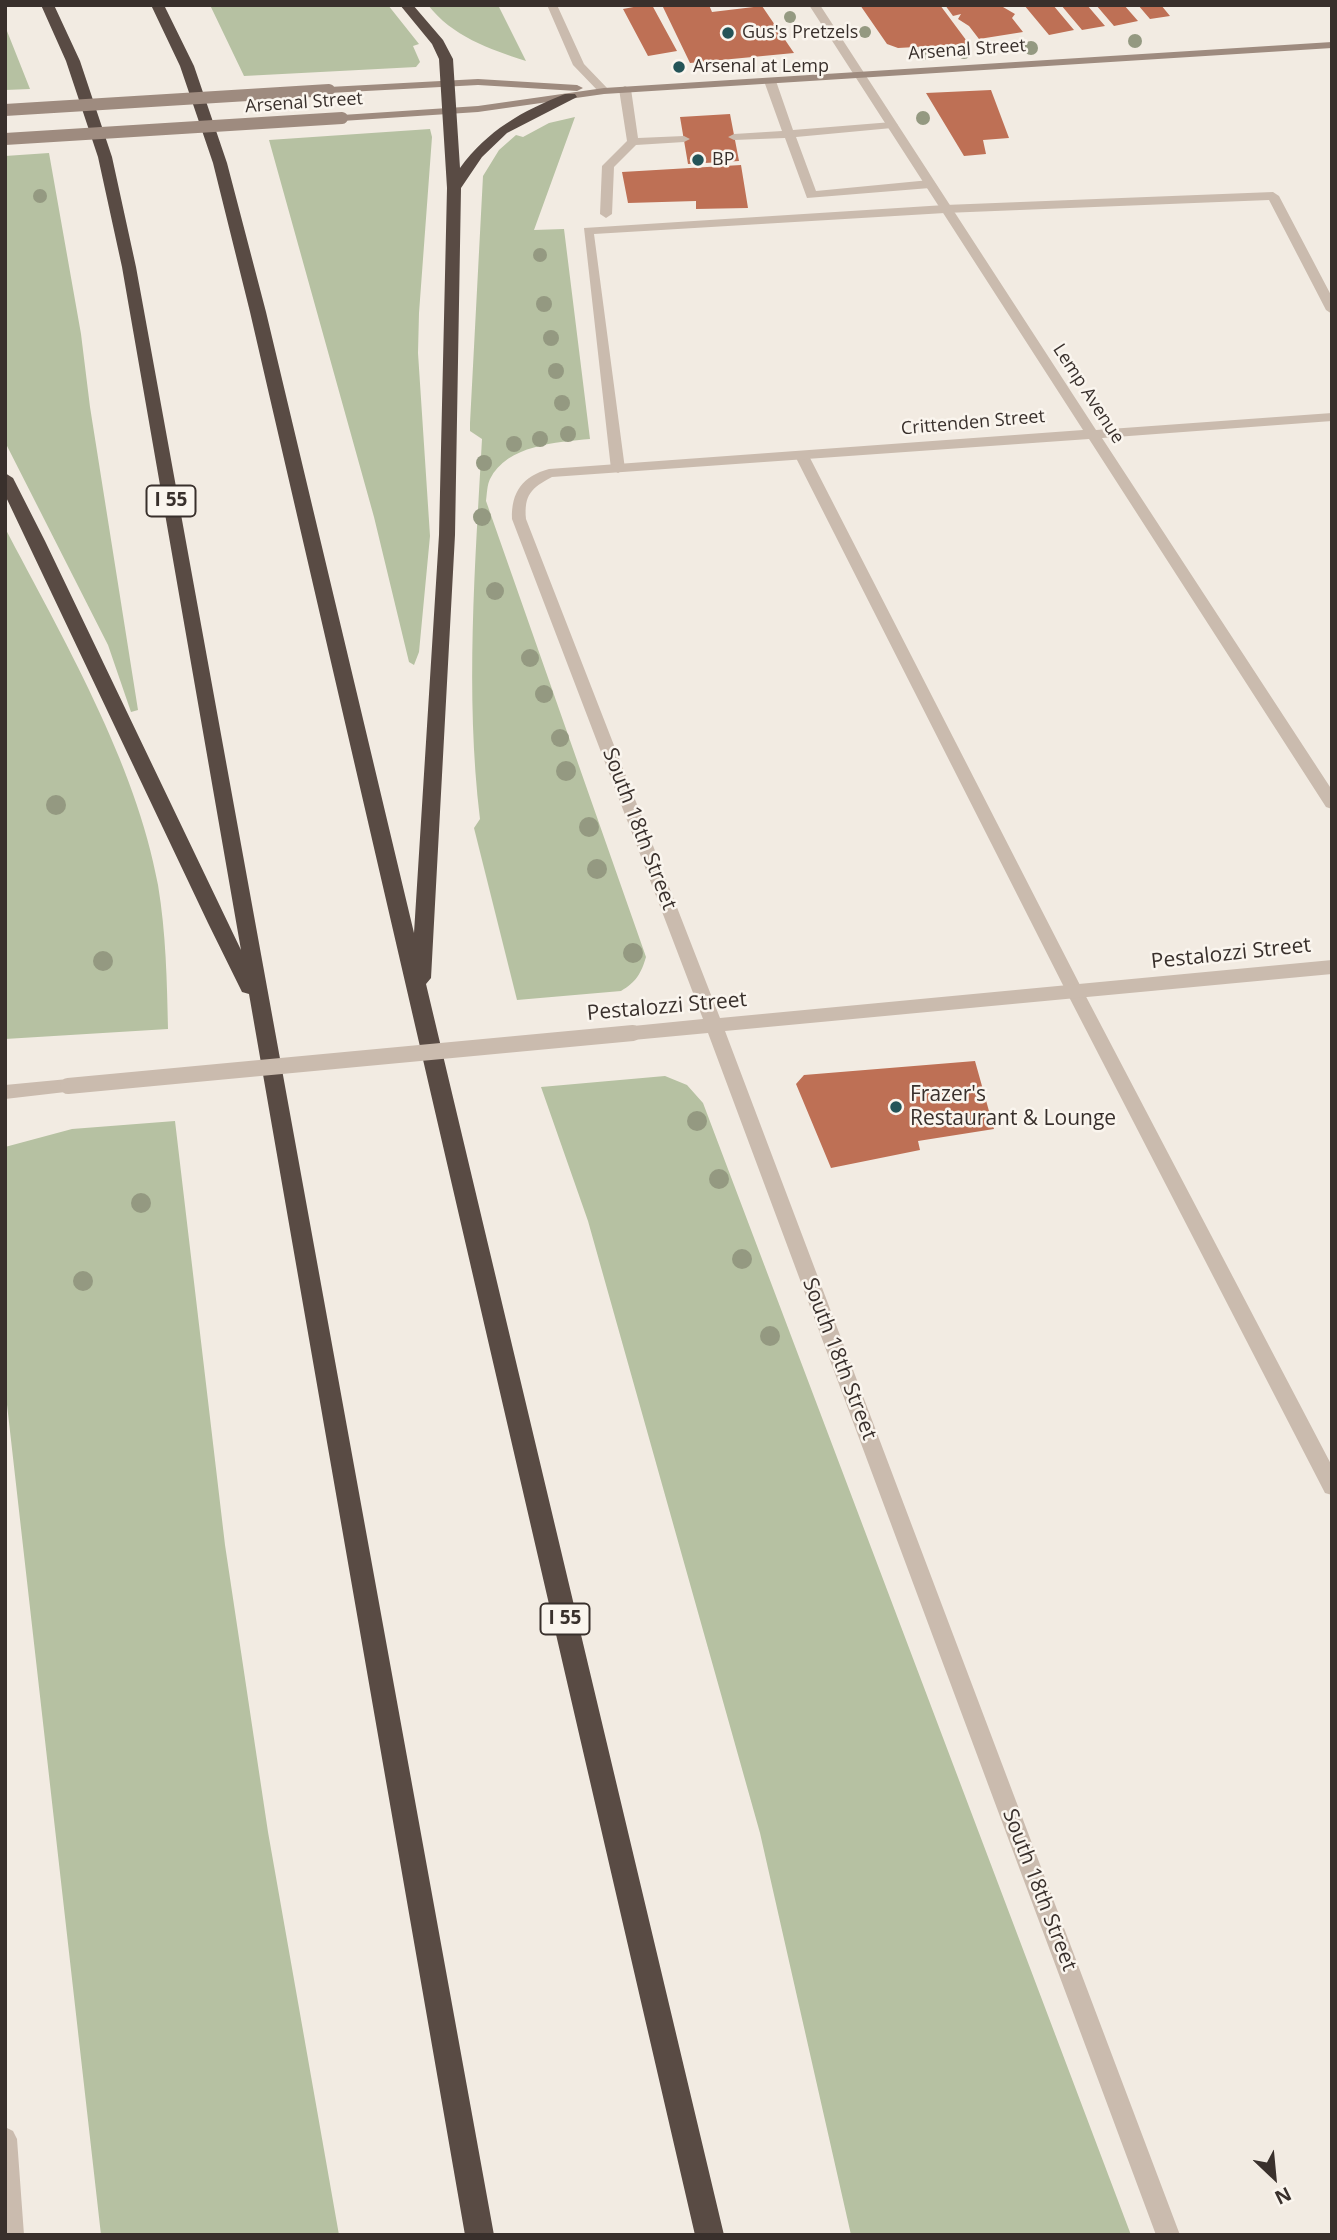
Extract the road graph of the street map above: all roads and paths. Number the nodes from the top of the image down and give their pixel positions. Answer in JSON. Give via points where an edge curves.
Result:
{"nodes":[{"id":1,"x":47,"y":5,"type":"edge"},
{"id":2,"x":157,"y":5,"type":"edge"},
{"id":3,"x":406,"y":5,"type":"edge"},
{"id":4,"x":552,"y":5,"type":"edge"},
{"id":5,"x":814,"y":5,"type":"edge"},
{"id":6,"x":1332,"y":45,"type":"edge"},
{"id":7,"x":861,"y":75,"type":"junction"},
{"id":8,"x":770,"y":81,"type":"junction"},
{"id":9,"x":448,"y":83,"type":"junction"},
{"id":10,"x":625,"y":89,"type":"junction"},
{"id":11,"x":604,"y":90,"type":"junction"},
{"id":12,"x":570,"y":97,"type":"junction"},
{"id":13,"x":5,"y":110,"type":"edge"},
{"id":14,"x":449,"y":111,"type":"junction"},
{"id":15,"x":892,"y":125,"type":"junction"},
{"id":16,"x":789,"y":134,"type":"junction"},
{"id":17,"x":734,"y":136,"type":"dead end"},
{"id":18,"x":5,"y":139,"type":"edge"},
{"id":19,"x":684,"y":139,"type":"dead end"},
{"id":20,"x":633,"y":142,"type":"junction"},
{"id":21,"x":930,"y":184,"type":"junction"},
{"id":22,"x":454,"y":188,"type":"junction"},
{"id":23,"x":945,"y":209,"type":"junction"},
{"id":24,"x":606,"y":214,"type":"dead end"},
{"id":25,"x":1332,"y":310,"type":"edge"},
{"id":26,"x":1332,"y":417,"type":"edge"},
{"id":27,"x":1091,"y":433,"type":"junction"},
{"id":28,"x":802,"y":456,"type":"junction"},
{"id":29,"x":618,"y":469,"type":"junction"},
{"id":30,"x":5,"y":478,"type":"edge"},
{"id":31,"x":526,"y":485,"type":"joint"},
{"id":32,"x":1332,"y":803,"type":"edge"},
{"id":33,"x":1332,"y":967,"type":"edge"},
{"id":34,"x":1075,"y":992,"type":"junction"},
{"id":35,"x":420,"y":1004,"type":"junction"},
{"id":36,"x":260,"y":1007,"type":"junction"},
{"id":37,"x":714,"y":1026,"type":"junction"},
{"id":38,"x":5,"y":1092,"type":"edge"},
{"id":39,"x":1332,"y":1486,"type":"edge"},
{"id":40,"x":5,"y":2138,"type":"edge"},
{"id":41,"x":12,"y":2235,"type":"edge"},
{"id":42,"x":480,"y":2235,"type":"edge"},
{"id":43,"x":710,"y":2235,"type":"edge"},
{"id":44,"x":1168,"y":2235,"type":"edge"}],
"edges":[{"from":1,"to":36,"type":"highway","number":"I 55","via":[[73,61],[105,157],[129,267]]},
{"from":2,"to":35,"type":"highway","number":"I 55","via":[[187,66],[220,163]]},
{"from":3,"to":9,"type":"highway","via":[[443,50]]},
{"from":4,"to":11,"type":"street","via":[[579,65]]},
{"from":5,"to":7,"type":"street","name":"Lemp Avenue"},
{"from":6,"to":7,"type":"main road","name":"Arsenal Street"},
{"from":7,"to":8,"type":"main road","name":"Arsenal Street"},
{"from":7,"to":15,"type":"street","name":"Lemp Avenue"},
{"from":8,"to":10,"type":"main road","name":"Arsenal Street"},
{"from":8,"to":16,"type":"street"},
{"from":9,"to":11,"type":"main road","name":"Arsenal Street"},
{"from":9,"to":13,"type":"main road","name":"Arsenal Street","bridge":true},
{"from":9,"to":14,"type":"highway"},
{"from":10,"to":11,"type":"main road","name":"Arsenal Street"},
{"from":10,"to":20,"type":"street"},
{"from":11,"to":12,"type":"main road","name":"Arsenal Street"},
{"from":12,"to":14,"type":"main road","name":"Arsenal Street"},
{"from":12,"to":22,"type":"highway","via":[[539,109],[488,141],[471,158]]},
{"from":14,"to":18,"type":"main road","name":"Arsenal Street","bridge":true},
{"from":14,"to":22,"type":"highway"},
{"from":15,"to":16,"type":"street"},
{"from":15,"to":21,"type":"street","name":"Lemp Avenue"},
{"from":16,"to":17,"type":"street"},
{"from":16,"to":21,"type":"street","via":[[811,195]]},
{"from":19,"to":20,"type":"street"},
{"from":20,"to":24,"type":"street","via":[[608,166]]},
{"from":21,"to":23,"type":"street","name":"Lemp Avenue"},
{"from":22,"to":35,"type":"highway","via":[[447,535]]},
{"from":23,"to":25,"type":"street","via":[[1273,195]]},
{"from":23,"to":27,"type":"street","name":"Lemp Avenue"},
{"from":23,"to":29,"type":"street","via":[[588,231]]},
{"from":26,"to":27,"type":"street","name":"Crittenden Street"},
{"from":27,"to":28,"type":"street","name":"Crittenden Street"},
{"from":27,"to":32,"type":"street","name":"Lemp Avenue"},
{"from":28,"to":29,"type":"street","name":"Crittenden Street"},
{"from":28,"to":34,"type":"street"},
{"from":29,"to":31,"type":"street","name":"Crittenden Street","via":[[549,474]]},
{"from":30,"to":36,"type":"highway","via":[[74,616],[191,874]]},
{"from":31,"to":37,"type":"street","name":"South 18th Street","via":[[517,500],[519,519]]},
{"from":33,"to":34,"type":"street","name":"Pestalozzi Street"},
{"from":34,"to":37,"type":"street","name":"Pestalozzi Street"},
{"from":34,"to":39,"type":"street"},
{"from":35,"to":43,"type":"highway","number":"I 55"},
{"from":36,"to":42,"type":"highway","number":"I 55"},
{"from":37,"to":38,"type":"street","name":"Pestalozzi Street","bridge":true},
{"from":37,"to":44,"type":"street","name":"South 18th Street"},
{"from":40,"to":41,"type":"street"}]}
